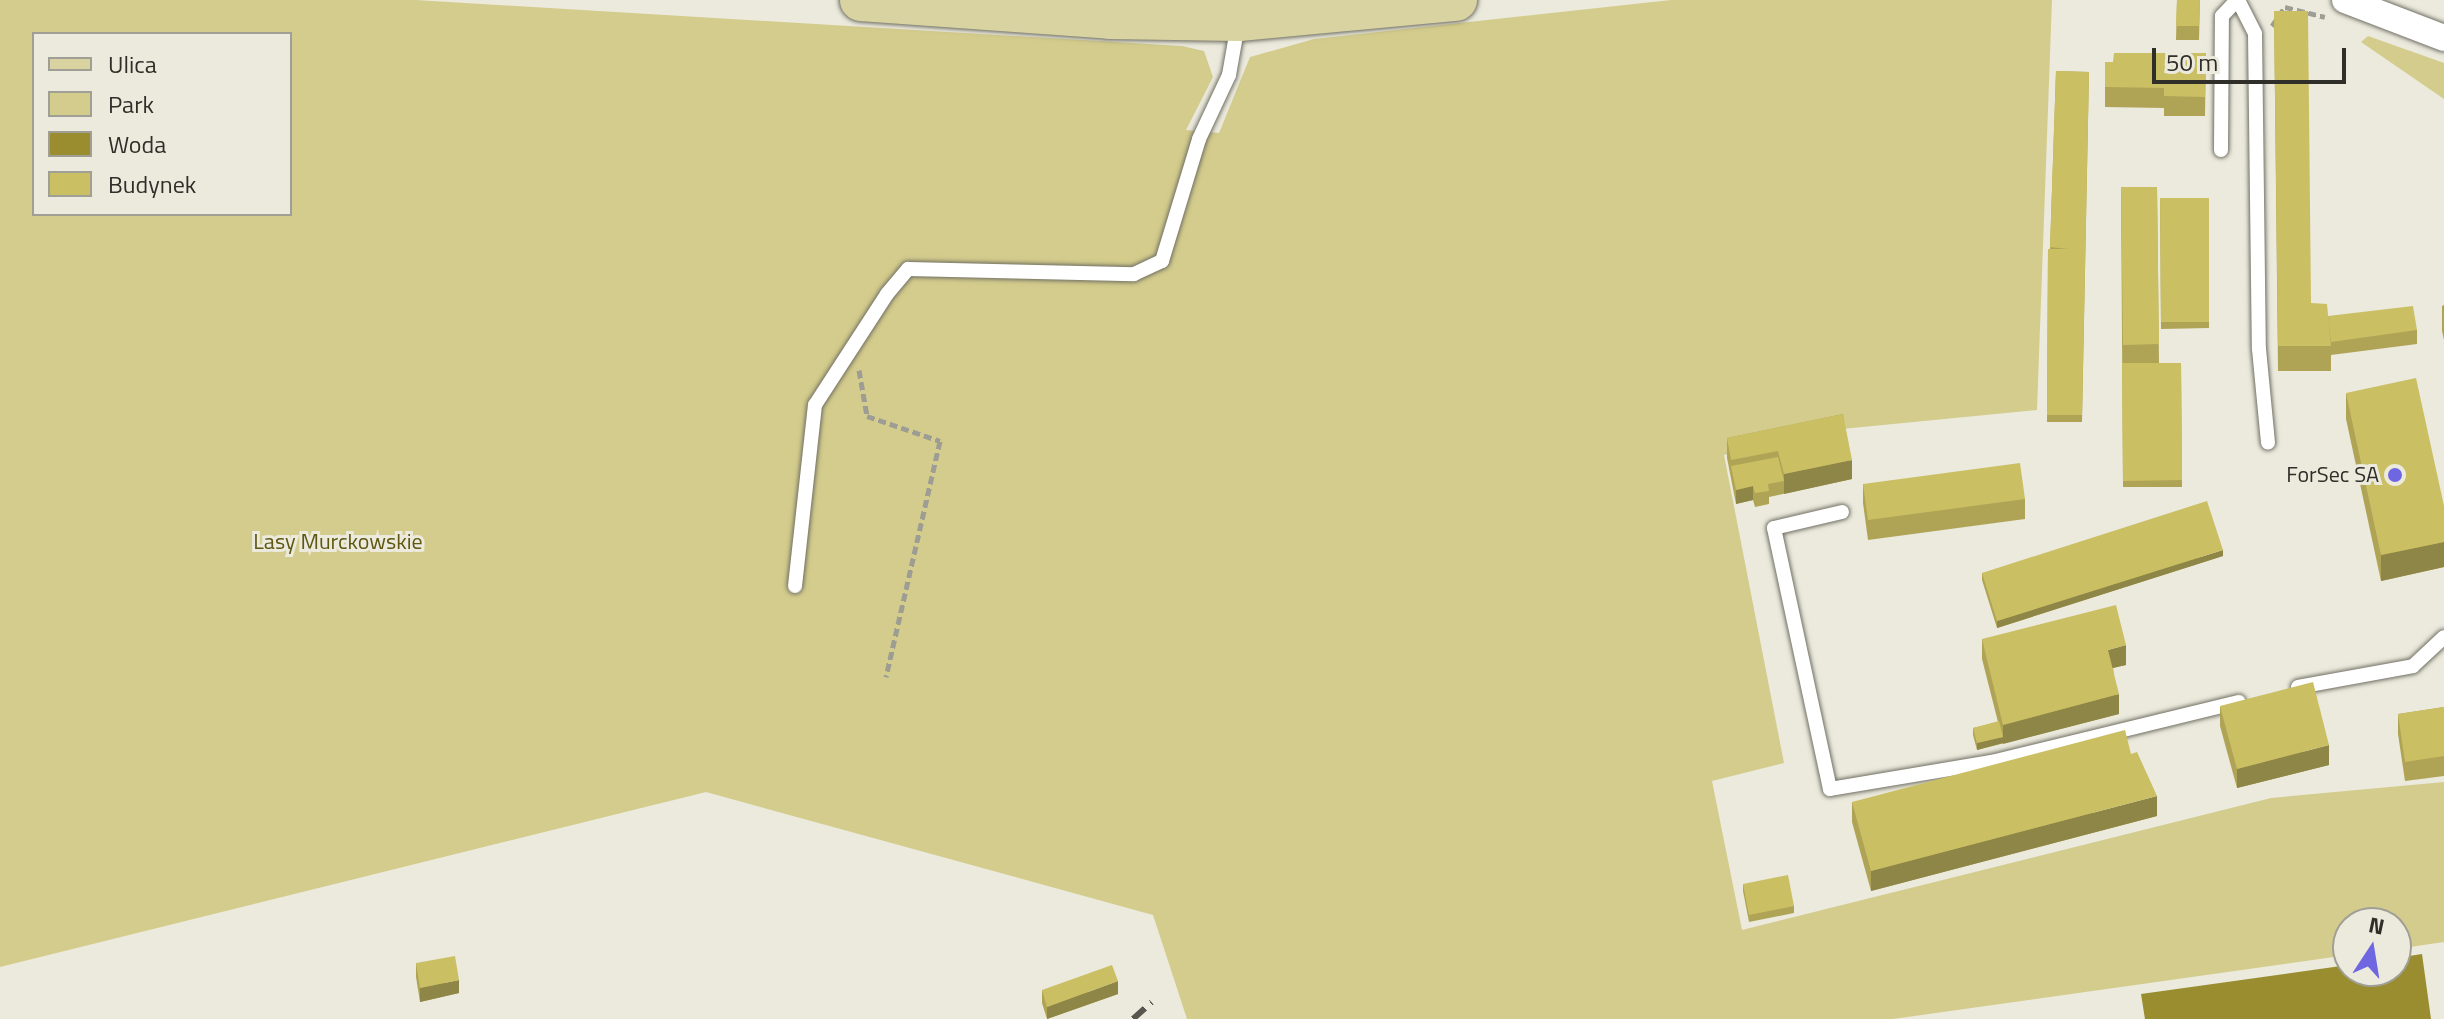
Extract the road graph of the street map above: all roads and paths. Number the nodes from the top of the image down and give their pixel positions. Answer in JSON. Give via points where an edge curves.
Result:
{"nodes":[{"id":1,"x":861,"y":0,"type":"edge"},
{"id":2,"x":1455,"y":0,"type":"edge"},
{"id":3,"x":1468,"y":0,"type":"edge"},
{"id":4,"x":2238,"y":0,"type":"edge"},
{"id":5,"x":2345,"y":0,"type":"edge"},
{"id":6,"x":1239,"y":20,"type":"junction"},
{"id":7,"x":2444,"y":38,"type":"edge"},
{"id":8,"x":2221,"y":150,"type":"dead end"},
{"id":9,"x":855,"y":345,"type":"junction"},
{"id":10,"x":2268,"y":443,"type":"dead end"},
{"id":11,"x":1842,"y":512,"type":"dead end"},
{"id":12,"x":795,"y":586,"type":"dead end"},
{"id":13,"x":2444,"y":637,"type":"edge"},
{"id":14,"x":886,"y":677,"type":"dead end"},
{"id":15,"x":2279,"y":692,"type":"edge"},
{"id":16,"x":2249,"y":699,"type":"edge"}],
"edges":[{"from":1,"to":6,"type":"main road","via":[[1110,18]]},
{"from":2,"to":3,"type":"main road"},
{"from":2,"to":6,"type":"main road"},
{"from":4,"to":8,"type":"lane","via":[[2222,16]]},
{"from":4,"to":10,"type":"lane","via":[[2255,34],[2259,349]]},
{"from":5,"to":7,"type":"street"},
{"from":6,"to":9,"type":"lane","via":[[1229,75],[1199,139],[1162,261],[1134,274],[908,269]]},
{"from":9,"to":12,"type":"lane","via":[[815,405]]},
{"from":9,"to":14,"type":"path","via":[[867,416],[940,441]]},
{"from":11,"to":16,"type":"lane","via":[[1774,528],[1830,789],[1992,762]]},
{"from":13,"to":15,"type":"lane","via":[[2413,666]]}]}
